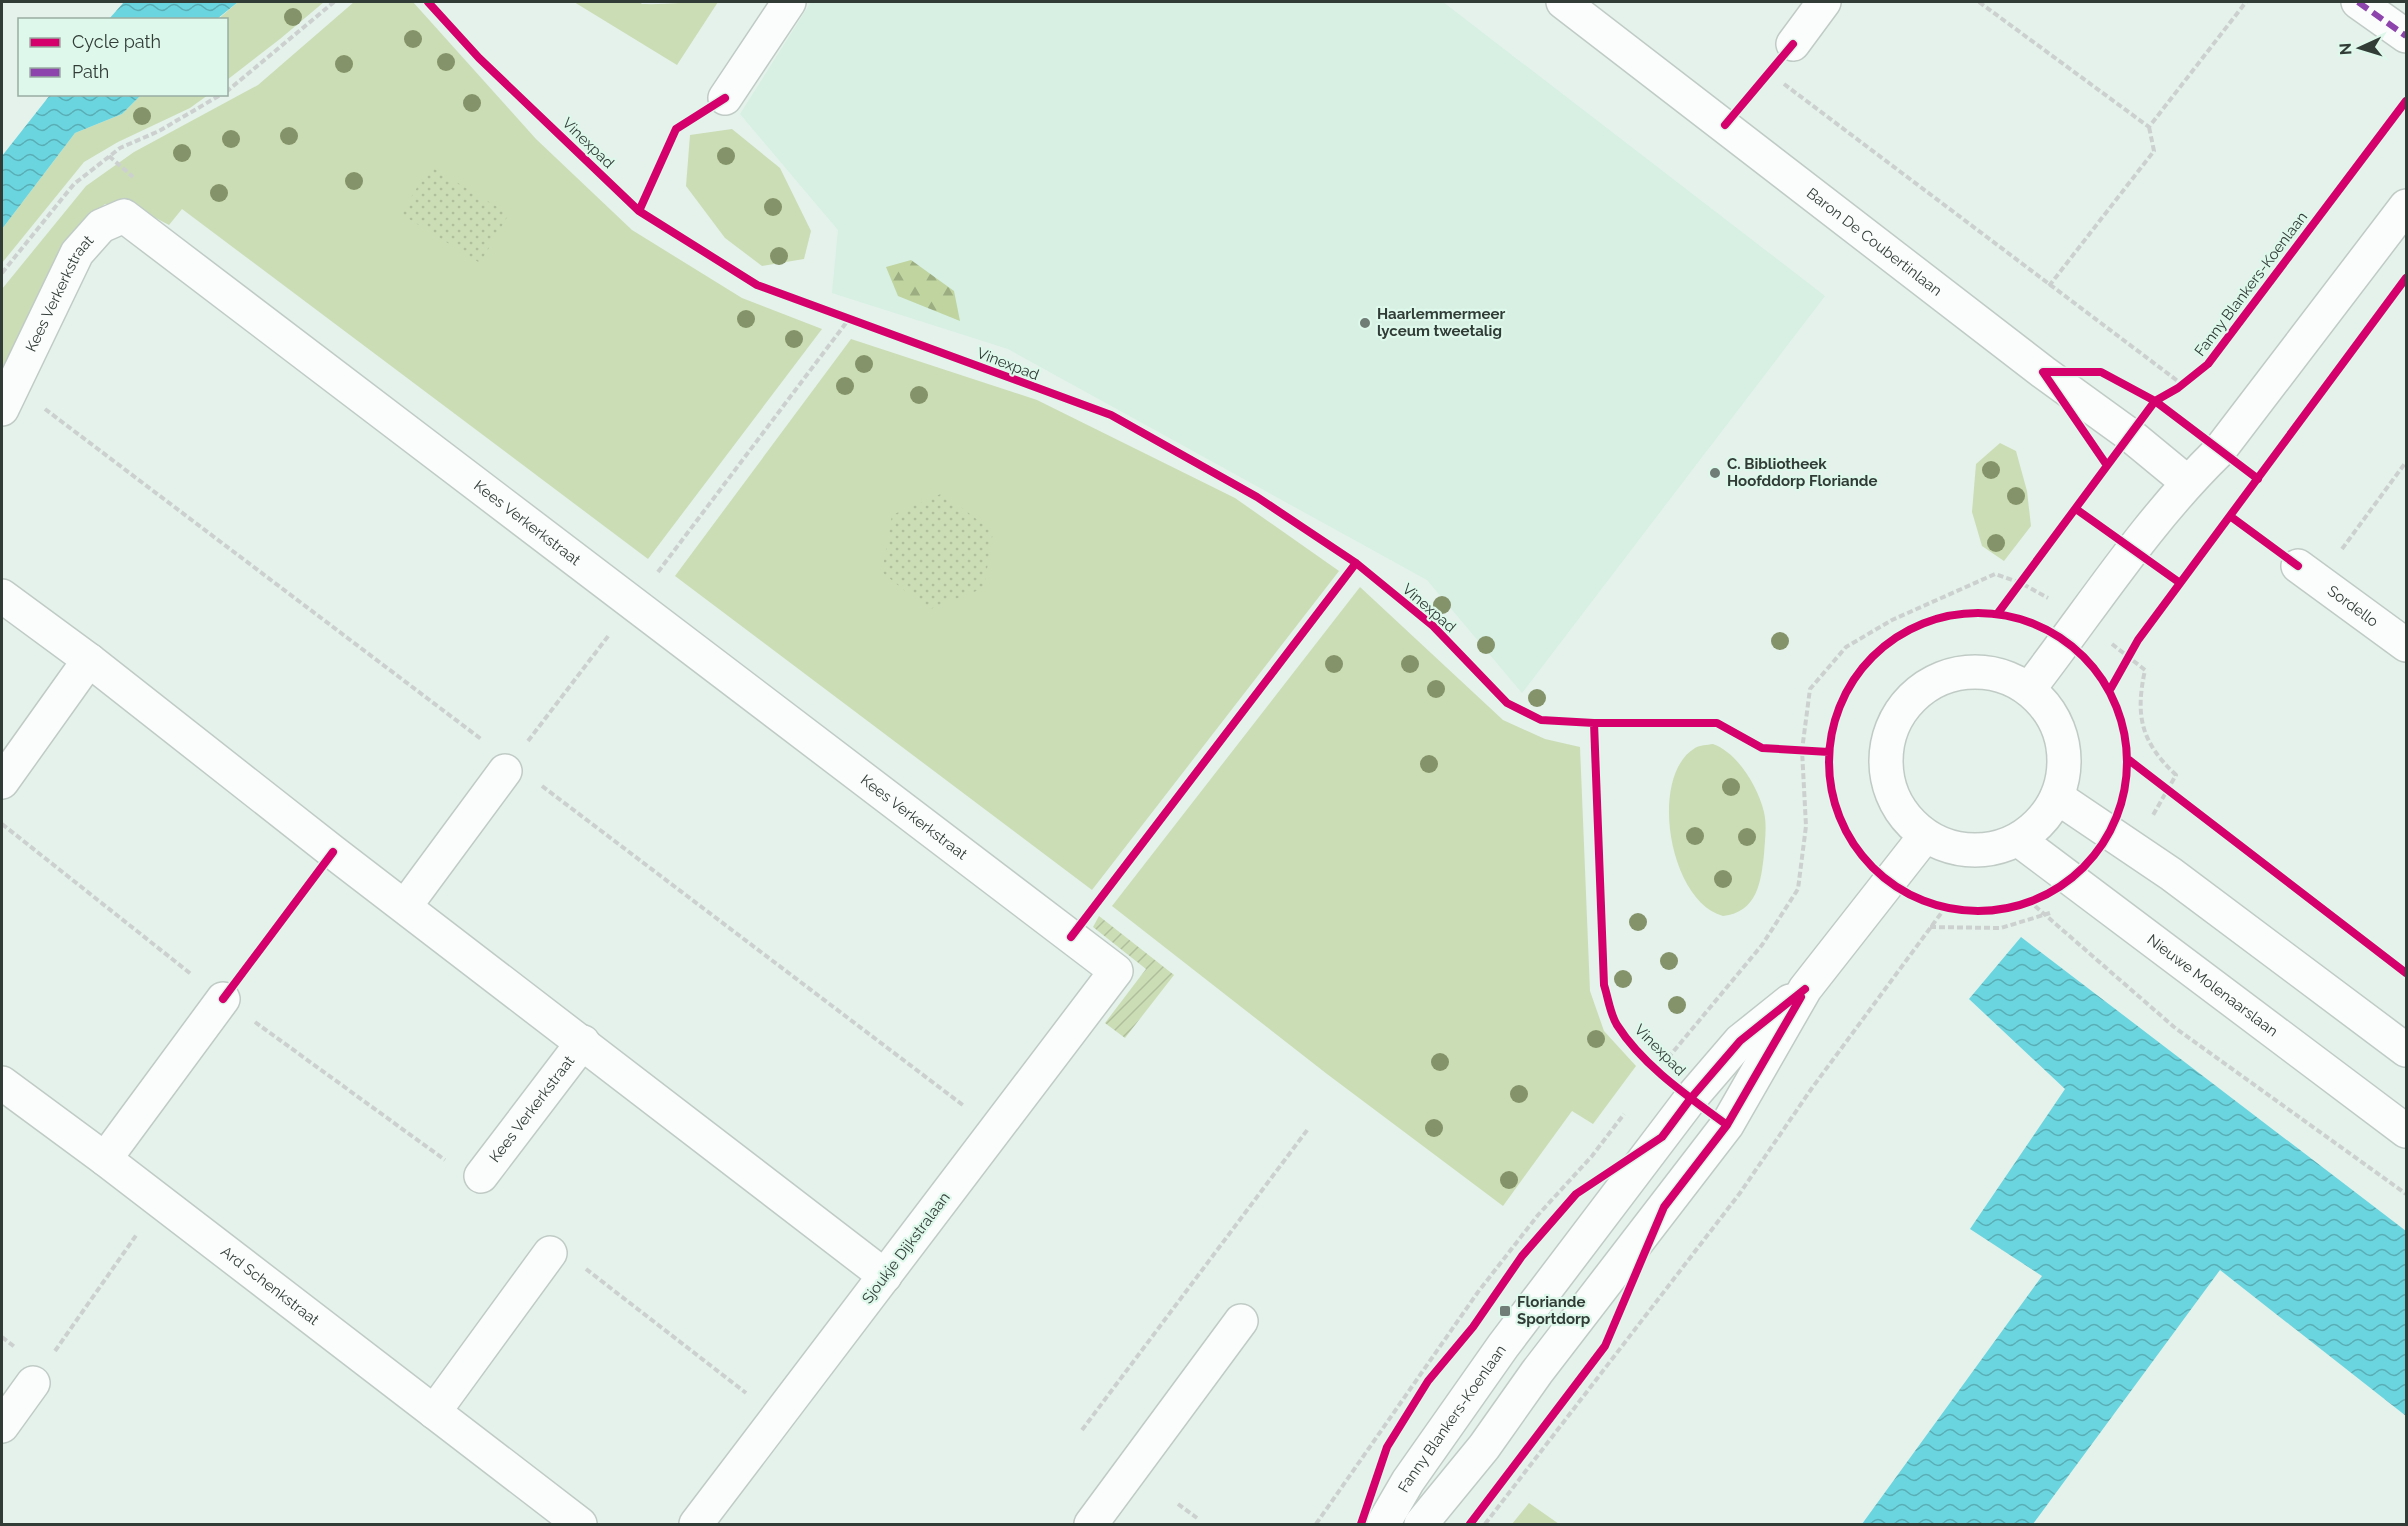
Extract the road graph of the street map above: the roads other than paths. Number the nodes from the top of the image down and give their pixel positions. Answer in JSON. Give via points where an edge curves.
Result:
{"nodes":[{"id":1,"x":789,"y":2,"type":"edge"},
{"id":2,"x":1563,"y":2,"type":"edge"},
{"id":3,"x":1824,"y":2,"type":"edge"},
{"id":4,"x":2358,"y":2,"type":"edge"},
{"id":5,"x":2406,"y":36,"type":"edge"},
{"id":6,"x":1793,"y":44,"type":"road end"},
{"id":7,"x":725,"y":98,"type":"dead end"},
{"id":8,"x":2406,"y":206,"type":"edge"},
{"id":9,"x":7,"y":397,"type":"edge"},
{"id":10,"x":2187,"y":482,"type":"junction"},
{"id":11,"x":2308,"y":574,"type":"road end"},
{"id":12,"x":2,"y":596,"type":"edge"},
{"id":13,"x":2406,"y":645,"type":"edge"},
{"id":14,"x":89,"y":660,"type":"junction"},
{"id":15,"x":2029,"y":689,"type":"junction"},
{"id":16,"x":508,"y":766,"type":"road end"},
{"id":17,"x":2,"y":782,"type":"edge"},
{"id":18,"x":2057,"y":797,"type":"junction"},
{"id":19,"x":1925,"y":836,"type":"junction"},
{"id":20,"x":2019,"y":840,"type":"junction"},
{"id":21,"x":406,"y":905,"type":"junction"},
{"id":22,"x":1116,"y":971,"type":"joint"},
{"id":23,"x":1805,"y":989,"type":"junction"},
{"id":24,"x":223,"y":999,"type":"road end"},
{"id":25,"x":583,"y":1042,"type":"junction"},
{"id":26,"x":2406,"y":1050,"type":"edge"},
{"id":27,"x":2,"y":1083,"type":"edge"},
{"id":28,"x":2406,"y":1131,"type":"edge"},
{"id":29,"x":105,"y":1159,"type":"junction"},
{"id":30,"x":481,"y":1176,"type":"dead end"},
{"id":31,"x":550,"y":1253,"type":"dead end"},
{"id":32,"x":885,"y":1276,"type":"junction"},
{"id":33,"x":1241,"y":1321,"type":"dead end"},
{"id":34,"x":33,"y":1383,"type":"road end"},
{"id":35,"x":434,"y":1412,"type":"junction"},
{"id":36,"x":2,"y":1426,"type":"edge"},
{"id":37,"x":580,"y":1524,"type":"edge"},
{"id":38,"x":696,"y":1524,"type":"edge"},
{"id":39,"x":1091,"y":1524,"type":"edge"},
{"id":40,"x":1383,"y":1524,"type":"edge"},
{"id":41,"x":1420,"y":1524,"type":"edge"}],
"edges":[{"from":1,"to":7,"type":"street"},
{"from":2,"to":10,"type":"street","name":"Baron De Coubertinlaan"},
{"from":3,"to":6,"type":"street"},
{"from":4,"to":5,"type":"street"},
{"from":8,"to":10,"type":"street","via":[[2219,451]]},
{"from":9,"to":22,"type":"street","name":"Kees Verkerkstraat","via":[[77,253],[101,226],[124,216]]},
{"from":10,"to":15,"type":"street"},
{"from":11,"to":13,"type":"street","name":"Sordello"},
{"from":12,"to":14,"type":"street","name":"Kees Verkerkstraat"},
{"from":14,"to":17,"type":"street"},
{"from":14,"to":21,"type":"street","name":"Kees Verkerkstraat"},
{"from":15,"to":18,"type":"street","via":[[2050,711],[2062,738],[2065,768]]},
{"from":15,"to":19,"type":"street","via":[[2001,675],[1969,671],[1939,679],[1913,697],[1900,714],[1886,753],[1889,785],[1902,813]]},
{"from":16,"to":21,"type":"street"},
{"from":18,"to":20,"type":"street","via":[[2042,822]]},
{"from":18,"to":26,"type":"street","via":[[2170,874]]},
{"from":19,"to":20,"type":"street","via":[[1947,847],[1971,851],[1996,849]]},
{"from":19,"to":23,"type":"street","name":"Fanny Blankers-Koenlaan"},
{"from":20,"to":28,"type":"street","name":"Nieuwe Molenaarslaan"},
{"from":21,"to":25,"type":"street","name":"Kees Verkerkstraat"},
{"from":22,"to":32,"type":"street","name":"Sjoukje Dijkstralaan"},
{"from":23,"to":40,"type":"street","name":"Fanny Blankers-Koenlaan","via":[[1740,1041],[1691,1098],[1503,1346],[1408,1481]]},
{"from":23,"to":41,"type":"street","name":"Fanny Blankers-Koenlaan","via":[[1727,1125],[1484,1447]]},
{"from":24,"to":29,"type":"street"},
{"from":25,"to":30,"type":"street","name":"Kees Verkerkstraat"},
{"from":25,"to":32,"type":"street","name":"Kees Verkerkstraat"},
{"from":27,"to":29,"type":"street","name":"Ard Schenkstraat"},
{"from":29,"to":35,"type":"street","name":"Ard Schenkstraat"},
{"from":31,"to":35,"type":"street"},
{"from":32,"to":38,"type":"street","name":"Sjoukje Dijkstralaan"},
{"from":33,"to":39,"type":"street"},
{"from":34,"to":36,"type":"street"},
{"from":35,"to":37,"type":"street","name":"Ard Schenkstraat"}]}
